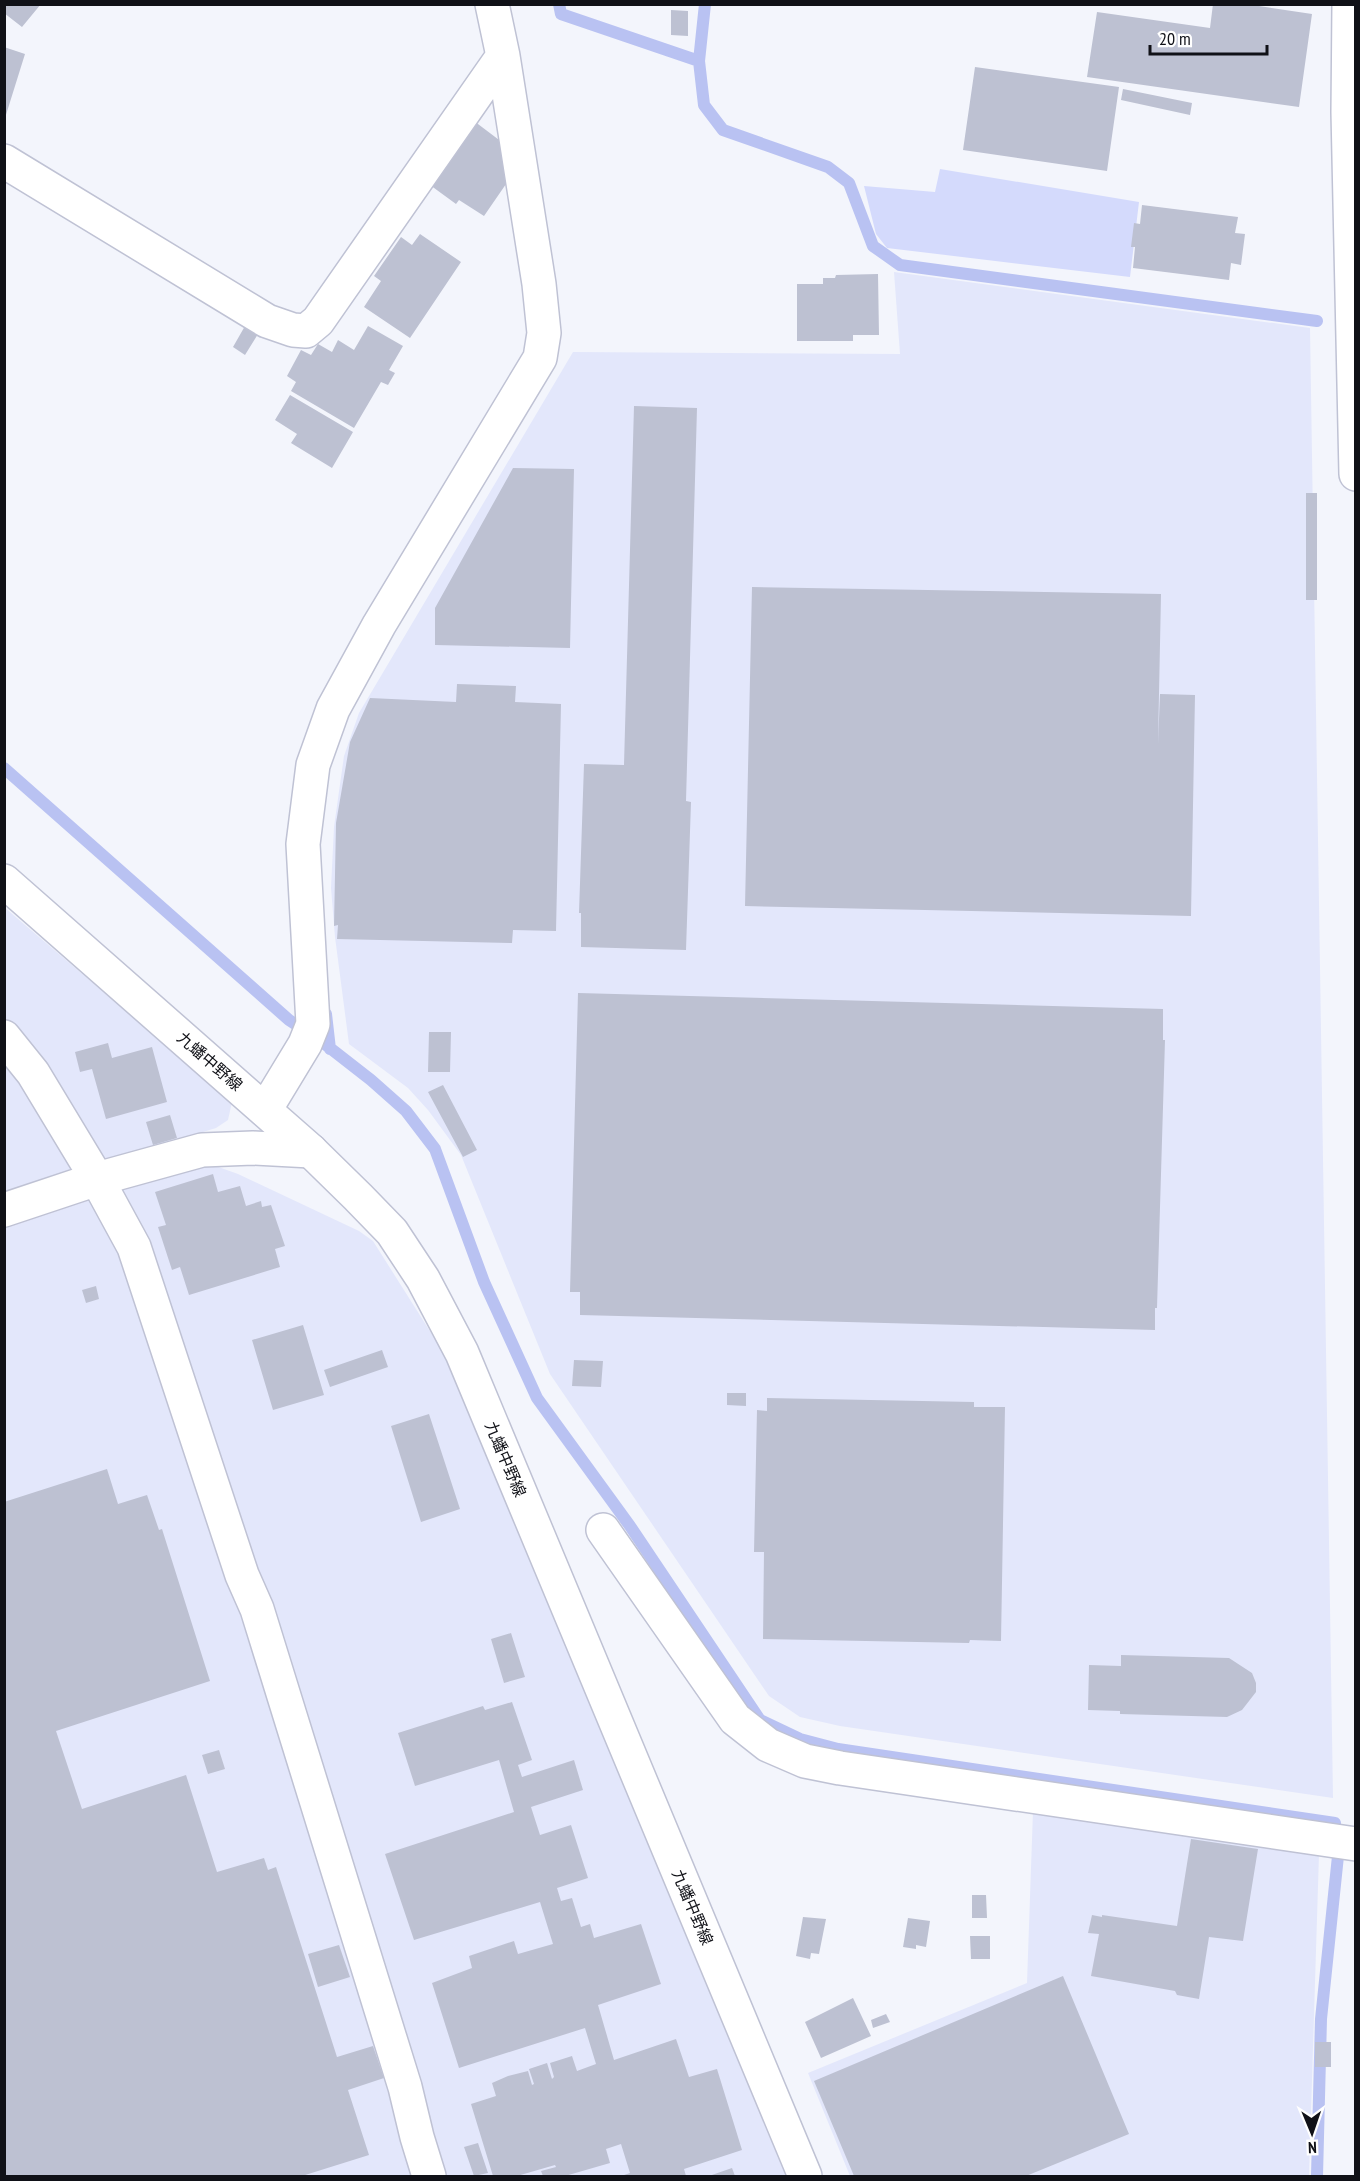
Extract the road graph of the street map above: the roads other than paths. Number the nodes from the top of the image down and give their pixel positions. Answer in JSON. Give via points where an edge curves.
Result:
{"nodes":[{"id":1,"x":492,"y":4,"type":"edge"},
{"id":2,"x":1349,"y":4,"type":"edge"},
{"id":3,"x":503,"y":56,"type":"junction"},
{"id":4,"x":4,"y":161,"type":"edge"},
{"id":5,"x":1356,"y":474,"type":"edge"},
{"id":6,"x":4,"y":881,"type":"edge"},
{"id":7,"x":4,"y":1038,"type":"edge"},
{"id":8,"x":265,"y":1110,"type":"junction"},
{"id":9,"x":311,"y":1151,"type":"junction"},
{"id":10,"x":97,"y":1179,"type":"junction"},
{"id":11,"x":4,"y":1210,"type":"edge"},
{"id":12,"x":603,"y":1530,"type":"dead end"},
{"id":13,"x":1356,"y":1844,"type":"edge"},
{"id":14,"x":429,"y":2176,"type":"edge"},
{"id":15,"x":805,"y":2176,"type":"edge"}],
"edges":[{"from":1,"to":3,"type":"street"},
{"from":2,"to":5,"type":"street"},
{"from":3,"to":4,"type":"street","via":[[318,321],[306,331],[267,321]]},
{"from":3,"to":8,"type":"street","via":[[539,284],[544,333],[540,358],[333,709],[313,765],[303,844],[309,1034]]},
{"from":6,"to":8,"type":"street","name":"九蟠中野線"},
{"from":7,"to":10,"type":"street","via":[[33,1073]]},
{"from":8,"to":9,"type":"street","name":"九蟠中野線"},
{"from":9,"to":10,"type":"street","via":[[202,1150]]},
{"from":9,"to":15,"type":"street","name":"九蟠中野線","via":[[392,1232],[423,1279],[462,1353]]},
{"from":10,"to":11,"type":"street"},
{"from":10,"to":14,"type":"street","via":[[134,1247],[242,1575],[257,1609]]},
{"from":12,"to":13,"type":"street","via":[[735,1719],[768,1745],[805,1761]]}]}
